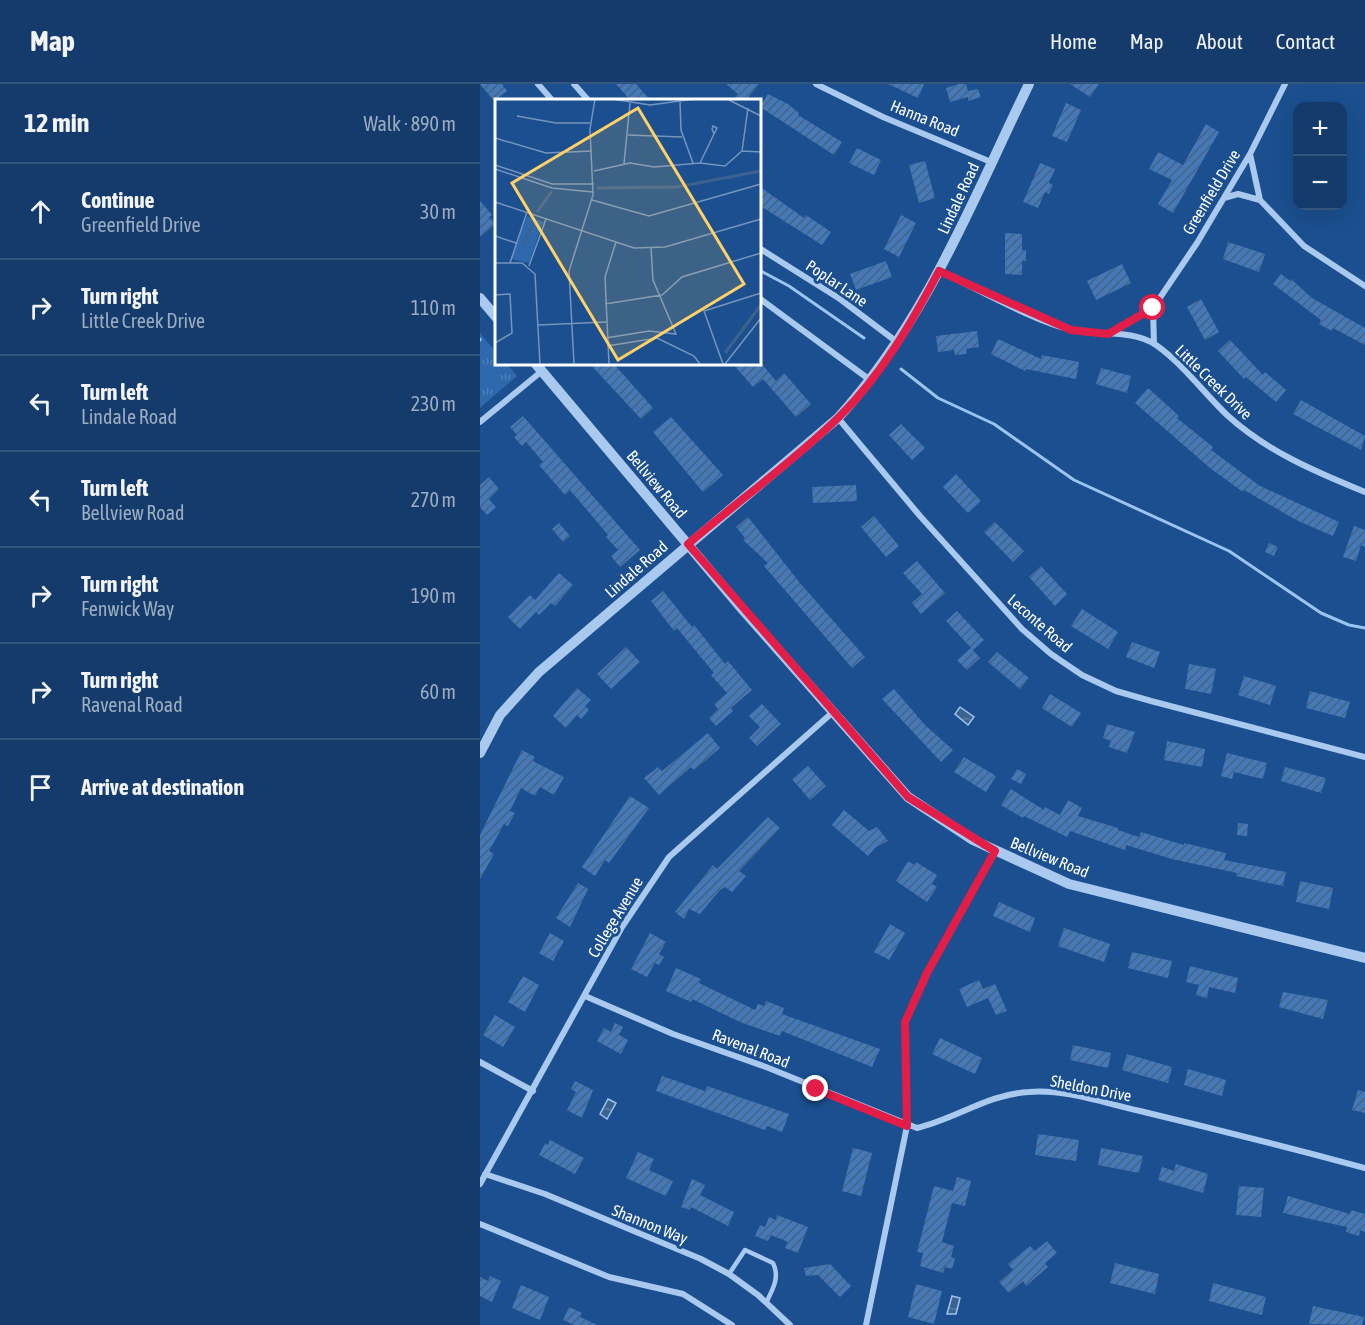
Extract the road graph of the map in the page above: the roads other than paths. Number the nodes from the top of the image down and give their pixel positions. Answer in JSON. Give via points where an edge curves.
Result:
{"nodes":[{"id":1,"x":538,"y":84,"type":"edge"},
{"id":2,"x":574,"y":84,"type":"edge"},
{"id":3,"x":816,"y":84,"type":"edge"},
{"id":4,"x":1029,"y":84,"type":"edge"},
{"id":5,"x":1285,"y":84,"type":"edge"},
{"id":6,"x":551,"y":99,"type":"edge"},
{"id":7,"x":587,"y":99,"type":"edge"},
{"id":8,"x":1250,"y":154,"type":"junction"},
{"id":9,"x":991,"y":162,"type":"junction"},
{"id":10,"x":1224,"y":198,"type":"junction"},
{"id":11,"x":1260,"y":200,"type":"junction"},
{"id":12,"x":760,"y":249,"type":"edge"},
{"id":13,"x":939,"y":271,"type":"junction"},
{"id":14,"x":1365,"y":285,"type":"edge"},
{"id":15,"x":480,"y":297,"type":"edge"},
{"id":16,"x":760,"y":299,"type":"edge"},
{"id":17,"x":1153,"y":308,"type":"junction"},
{"id":18,"x":495,"y":316,"type":"edge"},
{"id":19,"x":1108,"y":334,"type":"junction"},
{"id":20,"x":897,"y":342,"type":"junction"},
{"id":21,"x":1154,"y":344,"type":"junction"},
{"id":22,"x":539,"y":367,"type":"edge"},
{"id":23,"x":870,"y":380,"type":"junction"},
{"id":24,"x":838,"y":418,"type":"junction"},
{"id":25,"x":480,"y":422,"type":"edge"},
{"id":26,"x":1365,"y":492,"type":"edge"},
{"id":27,"x":688,"y":544,"type":"junction"},
{"id":28,"x":833,"y":712,"type":"junction"},
{"id":29,"x":480,"y":753,"type":"edge"},
{"id":30,"x":1365,"y":757,"type":"edge"},
{"id":31,"x":995,"y":851,"type":"junction"},
{"id":32,"x":1365,"y":958,"type":"edge"},
{"id":33,"x":585,"y":996,"type":"junction"},
{"id":34,"x":480,"y":1062,"type":"edge"},
{"id":35,"x":533,"y":1091,"type":"junction"},
{"id":36,"x":907,"y":1126,"type":"junction"},
{"id":37,"x":1365,"y":1168,"type":"edge"},
{"id":38,"x":485,"y":1174,"type":"junction"},
{"id":39,"x":480,"y":1184,"type":"edge"},
{"id":40,"x":480,"y":1224,"type":"edge"},
{"id":41,"x":729,"y":1274,"type":"junction"},
{"id":42,"x":766,"y":1303,"type":"junction"},
{"id":43,"x":732,"y":1325,"type":"edge"},
{"id":44,"x":790,"y":1325,"type":"edge"},
{"id":45,"x":866,"y":1325,"type":"edge"}],
"edges":[{"from":1,"to":6,"type":"street"},
{"from":2,"to":7,"type":"street"},
{"from":3,"to":9,"type":"street","name":"Hanna Road"},
{"from":4,"to":9,"type":"street","name":"Lindale Road"},
{"from":5,"to":8,"type":"street","name":"Greenfield Drive"},
{"from":8,"to":10,"type":"street","name":"Greenfield Drive"},
{"from":8,"to":11,"type":"street"},
{"from":9,"to":13,"type":"street","name":"Lindale Road"},
{"from":10,"to":11,"type":"street","via":[[1238,194]]},
{"from":10,"to":17,"type":"street","name":"Greenfield Drive"},
{"from":11,"to":14,"type":"street","via":[[1304,246]]},
{"from":12,"to":20,"type":"street","name":"Poplar Lane","via":[[840,299]]},
{"from":13,"to":19,"type":"street","name":"Little Creek Drive","via":[[1071,330]]},
{"from":13,"to":20,"type":"street","name":"Lindale Road"},
{"from":15,"to":18,"type":"street"},
{"from":16,"to":23,"type":"street"},
{"from":17,"to":19,"type":"street","name":"Greenfield Drive"},
{"from":17,"to":21,"type":"street"},
{"from":19,"to":21,"type":"street","name":"Little Creek Drive","via":[[1135,336]]},
{"from":20,"to":23,"type":"street","name":"Lindale Road"},
{"from":21,"to":26,"type":"street","name":"Little Creek Drive","via":[[1259,442]]},
{"from":22,"to":25,"type":"street"},
{"from":22,"to":27,"type":"street","name":"Bellview Road"},
{"from":23,"to":24,"type":"street","name":"Lindale Road"},
{"from":24,"to":27,"type":"street","name":"Lindale Road"},
{"from":24,"to":30,"type":"street","name":"Leconte Road","via":[[995,602],[1050,654],[1082,675],[1116,691]]},
{"from":27,"to":28,"type":"street","name":"Bellview Road"},
{"from":27,"to":29,"type":"street","name":"Lindale Road","via":[[539,672],[500,715]]},
{"from":28,"to":31,"type":"street","name":"Bellview Road","via":[[908,797]]},
{"from":28,"to":33,"type":"street","name":"College Avenue","via":[[669,857],[622,927]]},
{"from":31,"to":32,"type":"street","name":"Bellview Road","via":[[1069,884]]},
{"from":31,"to":36,"type":"street","via":[[927,973],[905,1022]]},
{"from":33,"to":35,"type":"street","name":"College Avenue"},
{"from":33,"to":36,"type":"street","name":"Ravenal Road"},
{"from":34,"to":35,"type":"street"},
{"from":35,"to":38,"type":"street","name":"College Avenue"},
{"from":36,"to":37,"type":"street","name":"Sheldon Drive","via":[[936,1124],[1000,1096],[1029,1091],[1063,1093]]},
{"from":36,"to":45,"type":"street"},
{"from":38,"to":39,"type":"street","name":"College Avenue"},
{"from":38,"to":41,"type":"street","name":"Shannon Way","via":[[545,1194]]},
{"from":40,"to":43,"type":"street","via":[[609,1277],[683,1294]]},
{"from":41,"to":42,"type":"street","name":"Shannon Way"},
{"from":41,"to":42,"type":"lane","via":[[745,1250],[773,1263],[776,1282]]},
{"from":42,"to":44,"type":"street","name":"Shannon Way"}]}
